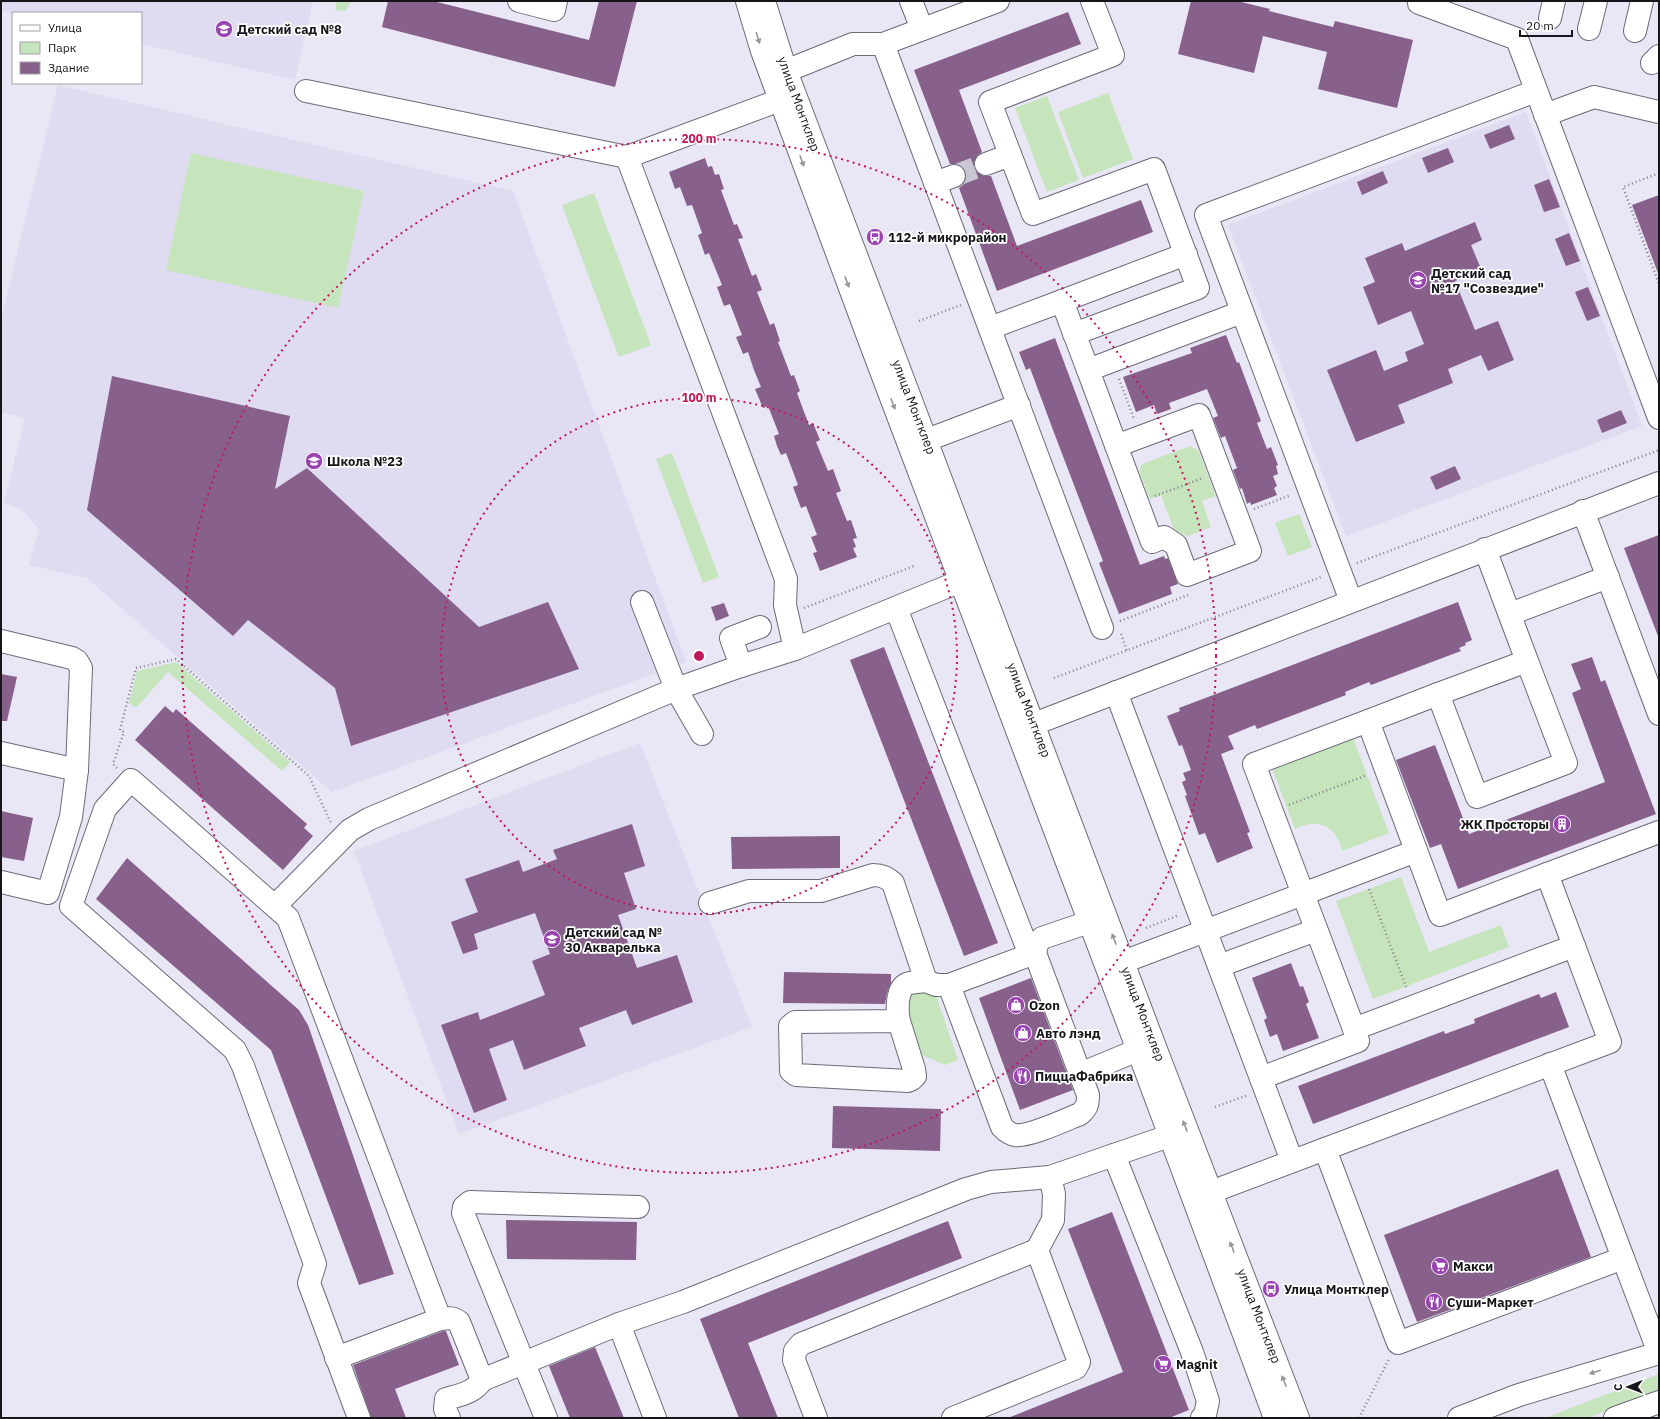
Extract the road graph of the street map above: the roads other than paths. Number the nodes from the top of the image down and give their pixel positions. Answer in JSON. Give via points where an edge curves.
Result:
{"nodes":[{"id":1,"x":518,"y":1,"type":"edge"},
{"id":2,"x":556,"y":1,"type":"edge"},
{"id":3,"x":747,"y":1,"type":"edge"},
{"id":4,"x":764,"y":1,"type":"edge"},
{"id":5,"x":911,"y":1,"type":"edge"},
{"id":6,"x":998,"y":1,"type":"edge"},
{"id":7,"x":1092,"y":1,"type":"edge"},
{"id":8,"x":1419,"y":1,"type":"edge"},
{"id":9,"x":1596,"y":1,"type":"edge"},
{"id":10,"x":1642,"y":1,"type":"edge"},
{"id":11,"x":1589,"y":29,"type":"dead end"},
{"id":12,"x":922,"y":30,"type":"junction"},
{"id":13,"x":1635,"y":31,"type":"dead end"},
{"id":14,"x":883,"y":44,"type":"junction"},
{"id":15,"x":1659,"y":56,"type":"edge"},
{"id":16,"x":1659,"y":65,"type":"edge"},
{"id":17,"x":786,"y":71,"type":"junction"},
{"id":18,"x":306,"y":91,"type":"dead end"},
{"id":19,"x":1536,"y":91,"type":"junction"},
{"id":20,"x":780,"y":100,"type":"junction"},
{"id":21,"x":1659,"y":112,"type":"edge"},
{"id":22,"x":1545,"y":115,"type":"junction"},
{"id":23,"x":1010,"y":155,"type":"junction"},
{"id":24,"x":628,"y":157,"type":"junction"},
{"id":25,"x":986,"y":164,"type":"tunnel mouth"},
{"id":26,"x":1186,"y":254,"type":"junction"},
{"id":27,"x":1062,"y":301,"type":"junction"},
{"id":28,"x":1242,"y":312,"type":"junction"},
{"id":29,"x":990,"y":328,"type":"junction"},
{"id":30,"x":1074,"y":334,"type":"junction"},
{"id":31,"x":1088,"y":370,"type":"junction"},
{"id":32,"x":1653,"y":385,"type":"edge"},
{"id":33,"x":1019,"y":405,"type":"junction"},
{"id":34,"x":1659,"y":418,"type":"edge"},
{"id":35,"x":927,"y":440,"type":"junction"},
{"id":36,"x":1116,"y":446,"type":"junction"},
{"id":37,"x":1659,"y":483,"type":"edge"},
{"id":38,"x":1583,"y":511,"type":"junction"},
{"id":39,"x":1485,"y":549,"type":"junction"},
{"id":40,"x":1608,"y":577,"type":"junction"},
{"id":41,"x":961,"y":581,"type":"junction"},
{"id":42,"x":1351,"y":601,"type":"junction"},
{"id":43,"x":642,"y":602,"type":"dead end"},
{"id":44,"x":896,"y":608,"type":"junction"},
{"id":45,"x":1510,"y":614,"type":"junction"},
{"id":46,"x":1109,"y":625,"type":"road end"},
{"id":47,"x":760,"y":627,"type":"dead end"},
{"id":48,"x":1,"y":641,"type":"edge"},
{"id":49,"x":795,"y":649,"type":"junction"},
{"id":50,"x":1527,"y":661,"type":"junction"},
{"id":51,"x":741,"y":666,"type":"junction"},
{"id":52,"x":1651,"y":668,"type":"edge"},
{"id":53,"x":676,"y":689,"type":"junction"},
{"id":54,"x":1116,"y":692,"type":"junction"},
{"id":55,"x":1438,"y":694,"type":"junction"},
{"id":56,"x":1659,"y":714,"type":"edge"},
{"id":57,"x":1368,"y":721,"type":"junction"},
{"id":58,"x":1034,"y":724,"type":"junction"},
{"id":59,"x":702,"y":734,"type":"dead end"},
{"id":60,"x":1,"y":753,"type":"edge"},
{"id":61,"x":77,"y":770,"type":"junction"},
{"id":62,"x":1659,"y":832,"type":"edge"},
{"id":63,"x":1416,"y":851,"type":"junction"},
{"id":64,"x":1547,"y":874,"type":"junction"},
{"id":65,"x":1,"y":882,"type":"edge"},
{"id":66,"x":1303,"y":894,"type":"junction"},
{"id":67,"x":710,"y":903,"type":"dead end"},
{"id":68,"x":275,"y":906,"type":"junction"},
{"id":69,"x":1089,"y":922,"type":"junction"},
{"id":70,"x":1316,"y":930,"type":"junction"},
{"id":71,"x":1206,"y":931,"type":"junction"},
{"id":72,"x":1574,"y":946,"type":"junction"},
{"id":73,"x":1033,"y":954,"type":"junction"},
{"id":74,"x":1123,"y":962,"type":"junction"},
{"id":75,"x":1219,"y":966,"type":"junction"},
{"id":76,"x":926,"y":981,"type":"junction"},
{"id":77,"x":949,"y":985,"type":"junction"},
{"id":78,"x":899,"y":1020,"type":"junction"},
{"id":79,"x":1354,"y":1029,"type":"junction"},
{"id":80,"x":1138,"y":1050,"type":"junction"},
{"id":81,"x":1550,"y":1064,"type":"junction"},
{"id":82,"x":1080,"y":1074,"type":"junction"},
{"id":83,"x":1263,"y":1083,"type":"junction"},
{"id":84,"x":1169,"y":1136,"type":"junction"},
{"id":85,"x":1325,"y":1149,"type":"junction"},
{"id":86,"x":1114,"y":1155,"type":"junction"},
{"id":87,"x":1292,"y":1161,"type":"junction"},
{"id":88,"x":1050,"y":1177,"type":"junction"},
{"id":89,"x":1211,"y":1192,"type":"junction"},
{"id":90,"x":638,"y":1207,"type":"dead end"},
{"id":91,"x":1037,"y":1250,"type":"junction"},
{"id":92,"x":1623,"y":1258,"type":"junction"},
{"id":93,"x":440,"y":1319,"type":"junction"},
{"id":94,"x":619,"y":1324,"type":"junction"},
{"id":95,"x":1659,"y":1353,"type":"edge"},
{"id":96,"x":336,"y":1358,"type":"junction"},
{"id":97,"x":522,"y":1363,"type":"junction"},
{"id":98,"x":482,"y":1380,"type":"junction"},
{"id":99,"x":1659,"y":1402,"type":"edge"},
{"id":100,"x":359,"y":1418,"type":"edge"},
{"id":101,"x":449,"y":1418,"type":"edge"},
{"id":102,"x":546,"y":1418,"type":"edge"},
{"id":103,"x":655,"y":1418,"type":"edge"},
{"id":104,"x":816,"y":1418,"type":"edge"},
{"id":105,"x":953,"y":1418,"type":"edge"},
{"id":106,"x":1202,"y":1418,"type":"edge"},
{"id":107,"x":1275,"y":1418,"type":"edge"},
{"id":108,"x":1298,"y":1418,"type":"edge"},
{"id":109,"x":1459,"y":1418,"type":"edge"},
{"id":110,"x":1616,"y":1418,"type":"edge"}],
"edges":[{"from":1,"to":2,"type":"street","via":[[554,10]]},
{"from":3,"to":20,"type":"street","name":"улица Монтклер","one_way":true},
{"from":4,"to":17,"type":"street","name":"улица Монтклер"},
{"from":5,"to":12,"type":"street"},
{"from":6,"to":12,"type":"street"},
{"from":7,"to":23,"type":"street","via":[[1113,55],[990,102]]},
{"from":8,"to":19,"type":"street","via":[[1517,39]]},
{"from":9,"to":11,"type":"street"},
{"from":10,"to":13,"type":"street"},
{"from":12,"to":14,"type":"street"},
{"from":14,"to":17,"type":"street","via":[[853,44]]},
{"from":14,"to":29,"type":"street","via":[[945,180],[978,298]]},
{"from":15,"to":16,"type":"street","via":[[1652,63]]},
{"from":17,"to":35,"type":"street","name":"улица Монтклер"},
{"from":18,"to":24,"type":"street"},
{"from":19,"to":22,"type":"street"},
{"from":19,"to":28,"type":"street","via":[[1206,215]]},
{"from":20,"to":24,"type":"street"},
{"from":20,"to":41,"type":"street","name":"улица Монтклер","one_way":true},
{"from":21,"to":22,"type":"street","via":[[1594,97]]},
{"from":22,"to":32,"type":"street","via":[[1617,332]]},
{"from":23,"to":25,"type":"street"},
{"from":23,"to":26,"type":"street","via":[[1033,214],[1154,169]]},
{"from":24,"to":49,"type":"street","via":[[786,579],[785,605]]},
{"from":26,"to":27,"type":"street"},
{"from":26,"to":30,"type":"street","via":[[1198,288]]},
{"from":27,"to":29,"type":"street"},
{"from":27,"to":30,"type":"street"},
{"from":28,"to":31,"type":"street"},
{"from":28,"to":42,"type":"street"},
{"from":29,"to":33,"type":"street"},
{"from":30,"to":31,"type":"street"},
{"from":31,"to":36,"type":"street"},
{"from":32,"to":34,"type":"street"},
{"from":33,"to":35,"type":"street"},
{"from":33,"to":46,"type":"street"},
{"from":35,"to":58,"type":"street","name":"улица Монтклер"},
{"from":36,"to":36,"type":"street","via":[[1152,542],[1164,537],[1176,545],[1187,575],[1250,551],[1199,415]]},
{"from":37,"to":38,"type":"street"},
{"from":38,"to":39,"type":"street"},
{"from":38,"to":40,"type":"street"},
{"from":39,"to":42,"type":"street"},
{"from":39,"to":45,"type":"street"},
{"from":40,"to":45,"type":"street"},
{"from":40,"to":52,"type":"street"},
{"from":41,"to":44,"type":"street"},
{"from":41,"to":69,"type":"street","name":"улица Монтклер"},
{"from":42,"to":54,"type":"street"},
{"from":43,"to":53,"type":"street"},
{"from":44,"to":49,"type":"street"},
{"from":44,"to":73,"type":"street"},
{"from":45,"to":50,"type":"street"},
{"from":47,"to":51,"type":"street","via":[[731,638]]},
{"from":48,"to":61,"type":"street","via":[[77,661],[81,668]]},
{"from":49,"to":51,"type":"street"},
{"from":50,"to":55,"type":"street"},
{"from":50,"to":55,"type":"street","via":[[1566,763],[1477,797]]},
{"from":51,"to":53,"type":"street"},
{"from":52,"to":56,"type":"street"},
{"from":53,"to":59,"type":"street"},
{"from":53,"to":68,"type":"street","via":[[369,819],[350,830]]},
{"from":54,"to":58,"type":"street"},
{"from":54,"to":71,"type":"street"},
{"from":55,"to":57,"type":"street"},
{"from":57,"to":63,"type":"street"},
{"from":57,"to":66,"type":"street","via":[[1254,764]]},
{"from":74,"to":58,"type":"street","name":"улица Монтклер","one_way":true},
{"from":60,"to":61,"type":"street"},
{"from":61,"to":65,"type":"street","via":[[71,817],[48,894]]},
{"from":62,"to":64,"type":"street"},
{"from":63,"to":64,"type":"street","via":[[1440,915]]},
{"from":63,"to":66,"type":"street"},
{"from":64,"to":72,"type":"street"},
{"from":66,"to":70,"type":"street"},
{"from":66,"to":71,"type":"street"},
{"from":67,"to":76,"type":"street","via":[[749,891],[815,891],[830,889],[873,875],[885,876],[893,883]]},
{"from":68,"to":93,"type":"street","via":[[288,918]]},
{"from":68,"to":96,"type":"street","via":[[131,780],[105,809],[71,906],[235,1050],[315,1264],[309,1283]]},
{"from":69,"to":73,"type":"street","via":[[1042,938]]},
{"from":69,"to":80,"type":"street","name":"улица Монтклер"},
{"from":70,"to":75,"type":"street"},
{"from":70,"to":79,"type":"street"},
{"from":71,"to":74,"type":"street"},
{"from":71,"to":75,"type":"street"},
{"from":72,"to":79,"type":"street"},
{"from":72,"to":81,"type":"street","via":[[1610,1042]]},
{"from":73,"to":77,"type":"street"},
{"from":73,"to":82,"type":"street"},
{"from":89,"to":74,"type":"street","name":"улица Монтклер","one_way":true},
{"from":75,"to":83,"type":"street"},
{"from":76,"to":77,"type":"street","via":[[936,985]]},
{"from":76,"to":78,"type":"street","via":[[908,984],[901,990],[897,1012]]},
{"from":77,"to":82,"type":"street","via":[[1002,1127],[1008,1132],[1014,1135],[1025,1134],[1086,1110],[1088,1095]]},
{"from":78,"to":78,"type":"street","via":[[914,1069],[915,1076],[908,1081],[796,1075],[791,1070],[790,1026],[795,1022]]},
{"from":79,"to":83,"type":"street","via":[[1358,1041]]},
{"from":80,"to":82,"type":"street"},
{"from":80,"to":84,"type":"street","name":"улица Монтклер"},
{"from":81,"to":85,"type":"street"},
{"from":81,"to":92,"type":"street"},
{"from":83,"to":87,"type":"street"},
{"from":84,"to":86,"type":"street"},
{"from":84,"to":107,"type":"street","name":"улица Монтклер"},
{"from":85,"to":87,"type":"street"},
{"from":85,"to":92,"type":"street","via":[[1398,1343]]},
{"from":86,"to":88,"type":"street"},
{"from":86,"to":106,"type":"street","via":[[1192,1352],[1208,1401]]},
{"from":87,"to":89,"type":"street"},
{"from":88,"to":91,"type":"street","via":[[1054,1194],[1053,1220]]},
{"from":88,"to":94,"type":"street","via":[[991,1182],[966,1189],[684,1302]]},
{"from":108,"to":89,"type":"street","name":"улица Монтклер","one_way":true},
{"from":90,"to":97,"type":"street","via":[[470,1202],[464,1207],[463,1213]]},
{"from":91,"to":104,"type":"street","via":[[801,1344],[795,1351],[794,1360]]},
{"from":91,"to":105,"type":"street","via":[[1078,1362],[1076,1368]]},
{"from":92,"to":95,"type":"street"},
{"from":93,"to":96,"type":"street"},
{"from":93,"to":98,"type":"street","via":[[449,1318],[459,1322]]},
{"from":94,"to":97,"type":"street"},
{"from":94,"to":103,"type":"street"},
{"from":95,"to":109,"type":"street","one_way":true,"via":[[1519,1395]]},
{"from":96,"to":100,"type":"street"},
{"from":97,"to":98,"type":"street"},
{"from":97,"to":102,"type":"street"},
{"from":98,"to":101,"type":"street","via":[[469,1392],[446,1400],[445,1409]]},
{"from":99,"to":110,"type":"street"}]}
